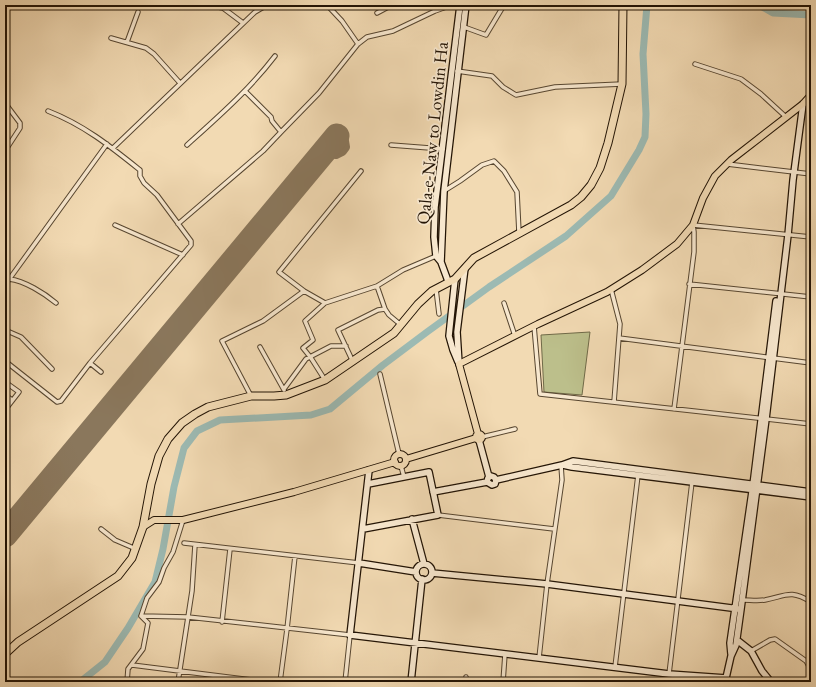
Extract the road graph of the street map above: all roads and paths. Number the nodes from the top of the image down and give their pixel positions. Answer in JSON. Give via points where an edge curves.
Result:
{"nodes":[{"id":1,"x":206,"y":5,"type":"edge"},
{"id":2,"x":266,"y":5,"type":"edge"},
{"id":3,"x":327,"y":5,"type":"edge"},
{"id":4,"x":392,"y":5,"type":"edge"},
{"id":5,"x":452,"y":5,"type":"edge"},
{"id":6,"x":460,"y":5,"type":"edge"},
{"id":7,"x":466,"y":5,"type":"edge"},
{"id":8,"x":504,"y":5,"type":"edge"},
{"id":9,"x":623,"y":5,"type":"edge"},
{"id":10,"x":138,"y":12,"type":"dead end"},
{"id":11,"x":377,"y":13,"type":"dead end"},
{"id":12,"x":243,"y":23,"type":"junction"},
{"id":13,"x":464,"y":27,"type":"junction"},
{"id":14,"x":110,"y":38,"type":"dead end"},
{"id":15,"x":128,"y":42,"type":"junction"},
{"id":16,"x":358,"y":44,"type":"junction"},
{"id":17,"x":275,"y":56,"type":"dead end"},
{"id":18,"x":694,"y":64,"type":"dead end"},
{"id":19,"x":452,"y":70,"type":"junction"},
{"id":20,"x":458,"y":71,"type":"junction"},
{"id":21,"x":180,"y":83,"type":"junction"},
{"id":22,"x":622,"y":84,"type":"junction"},
{"id":23,"x":245,"y":91,"type":"junction"},
{"id":24,"x":811,"y":95,"type":"edge"},
{"id":25,"x":5,"y":103,"type":"edge"},
{"id":26,"x":801,"y":106,"type":"junction"},
{"id":27,"x":48,"y":111,"type":"dead end"},
{"id":28,"x":786,"y":117,"type":"junction"},
{"id":29,"x":281,"y":132,"type":"junction"},
{"id":30,"x":107,"y":144,"type":"junction"},
{"id":31,"x":187,"y":145,"type":"dead end"},
{"id":32,"x":392,"y":145,"type":"dead end"},
{"id":33,"x":113,"y":148,"type":"junction"},
{"id":34,"x":443,"y":149,"type":"junction"},
{"id":35,"x":5,"y":151,"type":"edge"},
{"id":36,"x":727,"y":164,"type":"junction"},
{"id":37,"x":444,"y":167,"type":"junction"},
{"id":38,"x":360,"y":171,"type":"dead end"},
{"id":39,"x":794,"y":172,"type":"junction"},
{"id":40,"x":811,"y":174,"type":"edge"},
{"id":41,"x":444,"y":191,"type":"junction"},
{"id":42,"x":178,"y":224,"type":"junction"},
{"id":43,"x":115,"y":225,"type":"dead end"},
{"id":44,"x":693,"y":225,"type":"junction"},
{"id":45,"x":519,"y":232,"type":"junction"},
{"id":46,"x":786,"y":235,"type":"junction"},
{"id":47,"x":811,"y":237,"type":"edge"},
{"id":48,"x":182,"y":255,"type":"junction"},
{"id":49,"x":436,"y":256,"type":"junction"},
{"id":50,"x":441,"y":262,"type":"junction"},
{"id":51,"x":465,"y":268,"type":"junction"},
{"id":52,"x":10,"y":279,"type":"junction"},
{"id":53,"x":451,"y":280,"type":"junction"},
{"id":54,"x":689,"y":284,"type":"junction"},
{"id":55,"x":5,"y":285,"type":"edge"},
{"id":56,"x":377,"y":286,"type":"junction"},
{"id":57,"x":436,"y":288,"type":"junction"},
{"id":58,"x":611,"y":289,"type":"junction"},
{"id":59,"x":304,"y":291,"type":"junction"},
{"id":60,"x":779,"y":294,"type":"junction"},
{"id":61,"x":811,"y":297,"type":"edge"},
{"id":62,"x":56,"y":303,"type":"dead end"},
{"id":63,"x":325,"y":303,"type":"junction"},
{"id":64,"x":504,"y":303,"type":"dead end"},
{"id":65,"x":385,"y":309,"type":"junction"},
{"id":66,"x":439,"y":314,"type":"dead end"},
{"id":67,"x":401,"y":325,"type":"junction"},
{"id":68,"x":534,"y":326,"type":"junction"},
{"id":69,"x":5,"y":330,"type":"edge"},
{"id":70,"x":515,"y":336,"type":"junction"},
{"id":71,"x":619,"y":338,"type":"junction"},
{"id":72,"x":346,"y":346,"type":"junction"},
{"id":73,"x":260,"y":347,"type":"dead end"},
{"id":74,"x":681,"y":347,"type":"junction"},
{"id":75,"x":771,"y":357,"type":"junction"},
{"id":76,"x":311,"y":358,"type":"junction"},
{"id":77,"x":5,"y":361,"type":"edge"},
{"id":78,"x":90,"y":362,"type":"junction"},
{"id":79,"x":353,"y":362,"type":"junction"},
{"id":80,"x":811,"y":362,"type":"edge"},
{"id":81,"x":459,"y":364,"type":"junction"},
{"id":82,"x":52,"y":369,"type":"dead end"},
{"id":83,"x":101,"y":372,"type":"dead end"},
{"id":84,"x":380,"y":374,"type":"dead end"},
{"id":85,"x":325,"y":380,"type":"junction"},
{"id":86,"x":5,"y":382,"type":"edge"},
{"id":87,"x":285,"y":392,"type":"junction"},
{"id":88,"x":5,"y":395,"type":"edge"},
{"id":89,"x":251,"y":396,"type":"junction"},
{"id":90,"x":12,"y":400,"type":"junction"},
{"id":91,"x":614,"y":402,"type":"junction"},
{"id":92,"x":674,"y":409,"type":"junction"},
{"id":93,"x":5,"y":410,"type":"edge"},
{"id":94,"x":764,"y":419,"type":"junction"},
{"id":95,"x":811,"y":424,"type":"edge"},
{"id":96,"x":515,"y":429,"type":"dead end"},
{"id":97,"x":479,"y":437,"type":"junction"},
{"id":98,"x":399,"y":454,"type":"junction"},
{"id":99,"x":406,"y":459,"type":"junction"},
{"id":100,"x":395,"y":462,"type":"junction"},
{"id":101,"x":562,"y":465,"type":"junction"},
{"id":102,"x":401,"y":466,"type":"junction"},
{"id":103,"x":369,"y":470,"type":"junction"},
{"id":104,"x":638,"y":472,"type":"junction"},
{"id":105,"x":404,"y":477,"type":"junction"},
{"id":106,"x":692,"y":479,"type":"junction"},
{"id":107,"x":488,"y":480,"type":"junction"},
{"id":108,"x":368,"y":484,"type":"junction"},
{"id":109,"x":755,"y":488,"type":"junction"},
{"id":110,"x":433,"y":492,"type":"junction"},
{"id":111,"x":811,"y":492,"type":"edge"},
{"id":112,"x":811,"y":497,"type":"edge"},
{"id":113,"x":438,"y":515,"type":"junction"},
{"id":114,"x":412,"y":519,"type":"junction"},
{"id":115,"x":183,"y":520,"type":"junction"},
{"id":116,"x":143,"y":527,"type":"junction"},
{"id":117,"x":101,"y":528,"type":"dead end"},
{"id":118,"x":554,"y":529,"type":"junction"},
{"id":119,"x":363,"y":530,"type":"junction"},
{"id":120,"x":184,"y":543,"type":"dead end"},
{"id":121,"x":195,"y":545,"type":"junction"},
{"id":122,"x":136,"y":549,"type":"junction"},
{"id":123,"x":230,"y":549,"type":"junction"},
{"id":124,"x":295,"y":556,"type":"junction"},
{"id":125,"x":359,"y":564,"type":"junction"},
{"id":126,"x":424,"y":564,"type":"junction"},
{"id":127,"x":416,"y":572,"type":"junction"},
{"id":128,"x":432,"y":573,"type":"junction"},
{"id":129,"x":422,"y":579,"type":"junction"},
{"id":130,"x":547,"y":584,"type":"junction"},
{"id":131,"x":624,"y":594,"type":"junction"},
{"id":132,"x":742,"y":600,"type":"junction"},
{"id":133,"x":678,"y":601,"type":"junction"},
{"id":134,"x":811,"y":602,"type":"edge"},
{"id":135,"x":738,"y":609,"type":"junction"},
{"id":136,"x":141,"y":616,"type":"junction"},
{"id":137,"x":188,"y":617,"type":"junction"},
{"id":138,"x":222,"y":622,"type":"junction"},
{"id":139,"x":287,"y":629,"type":"junction"},
{"id":140,"x":350,"y":635,"type":"junction"},
{"id":141,"x":737,"y":640,"type":"junction"},
{"id":142,"x":415,"y":643,"type":"junction"},
{"id":143,"x":751,"y":651,"type":"junction"},
{"id":144,"x":5,"y":654,"type":"edge"},
{"id":145,"x":505,"y":654,"type":"junction"},
{"id":146,"x":731,"y":656,"type":"junction"},
{"id":147,"x":539,"y":658,"type":"junction"},
{"id":148,"x":132,"y":664,"type":"junction"},
{"id":149,"x":615,"y":667,"type":"junction"},
{"id":150,"x":180,"y":670,"type":"junction"},
{"id":151,"x":811,"y":670,"type":"edge"},
{"id":152,"x":669,"y":674,"type":"junction"},
{"id":153,"x":466,"y":677,"type":"dead end"},
{"id":154,"x":127,"y":682,"type":"edge"},
{"id":155,"x":178,"y":682,"type":"edge"},
{"id":156,"x":267,"y":682,"type":"edge"},
{"id":157,"x":280,"y":682,"type":"edge"},
{"id":158,"x":345,"y":682,"type":"edge"},
{"id":159,"x":411,"y":682,"type":"edge"},
{"id":160,"x":467,"y":682,"type":"edge"},
{"id":161,"x":503,"y":682,"type":"edge"},
{"id":162,"x":771,"y":682,"type":"edge"}],
"edges":[{"from":1,"to":12,"type":"street","via":[[223,8]]},
{"from":2,"to":12,"type":"street"},
{"from":3,"to":16,"type":"street"},
{"from":4,"to":11,"type":"street"},
{"from":5,"to":16,"type":"street","via":[[393,31],[367,37]]},
{"from":6,"to":19,"type":"street","name":"Qala-e-Naw to Lowdin Ha"},
{"from":7,"to":13,"type":"street","name":"Qala-e-Naw to Lowdin Ha"},
{"from":8,"to":13,"type":"street","via":[[486,36]]},
{"from":9,"to":22,"type":"highway"},
{"from":10,"to":15,"type":"street"},
{"from":12,"to":21,"type":"street"},
{"from":13,"to":20,"type":"street","name":"Qala-e-Naw to Lowdin Ha"},
{"from":14,"to":15,"type":"street"},
{"from":15,"to":21,"type":"street","via":[[146,48],[154,54]]},
{"from":16,"to":29,"type":"street","via":[[319,93]]},
{"from":17,"to":23,"type":"street"},
{"from":18,"to":28,"type":"street","via":[[741,79]]},
{"from":19,"to":20,"type":"street"},
{"from":19,"to":34,"type":"street","name":"Qala-e-Naw to Lowdin Ha"},
{"from":20,"to":22,"type":"street","via":[[492,76],[516,95],[555,87]]},
{"from":20,"to":37,"type":"street","name":"Qala-e-Naw to Lowdin Ha"},
{"from":21,"to":33,"type":"street"},
{"from":22,"to":45,"type":"highway","via":[[608,143],[591,185],[571,205]]},
{"from":23,"to":29,"type":"street","via":[[271,117]]},
{"from":23,"to":31,"type":"street"},
{"from":24,"to":26,"type":"main road"},
{"from":25,"to":35,"type":"street","via":[[20,123],[20,128]]},
{"from":26,"to":28,"type":"main road"},
{"from":26,"to":39,"type":"street"},
{"from":27,"to":30,"type":"street","via":[[80,126]]},
{"from":28,"to":36,"type":"main road"},
{"from":29,"to":42,"type":"street","via":[[247,166]]},
{"from":30,"to":33,"type":"street"},
{"from":30,"to":52,"type":"street"},
{"from":32,"to":34,"type":"street"},
{"from":33,"to":42,"type":"street","via":[[140,170],[144,183],[157,195]]},
{"from":34,"to":37,"type":"street","name":"Qala-e-Naw to Lowdin Ha"},
{"from":36,"to":39,"type":"street"},
{"from":36,"to":44,"type":"main road","via":[[716,176],[703,198]]},
{"from":37,"to":41,"type":"street","name":"Qala-e-Naw to Lowdin Ha"},
{"from":37,"to":49,"type":"street","name":"Qala-e-Naw to Lowdin Ha","via":[[435,207]]},
{"from":38,"to":59,"type":"street","via":[[280,270],[280,273]]},
{"from":39,"to":40,"type":"street"},
{"from":39,"to":46,"type":"street"},
{"from":41,"to":45,"type":"street","via":[[482,165],[494,161],[504,171],[517,192]]},
{"from":41,"to":50,"type":"street","name":"Qala-e-Naw to Lowdin Ha"},
{"from":42,"to":48,"type":"street","via":[[191,243]]},
{"from":43,"to":48,"type":"street"},
{"from":44,"to":46,"type":"street"},
{"from":44,"to":54,"type":"street","via":[[694,252]]},
{"from":44,"to":58,"type":"main road","via":[[677,244]]},
{"from":45,"to":51,"type":"highway","via":[[474,258]]},
{"from":46,"to":47,"type":"street"},
{"from":46,"to":60,"type":"street"},
{"from":48,"to":78,"type":"street"},
{"from":49,"to":50,"type":"street","name":"Qala-e-Naw to Lowdin Ha"},
{"from":49,"to":56,"type":"street","via":[[403,270]]},
{"from":50,"to":53,"type":"street","name":"Qala-e-Naw to Lowdin Ha"},
{"from":51,"to":53,"type":"highway"},
{"from":51,"to":81,"type":"street","via":[[457,332]]},
{"from":52,"to":55,"type":"street"},
{"from":52,"to":62,"type":"street","via":[[44,294]]},
{"from":53,"to":57,"type":"highway"},
{"from":53,"to":81,"type":"street","via":[[454,291],[449,336]]},
{"from":54,"to":60,"type":"street"},
{"from":54,"to":74,"type":"street"},
{"from":56,"to":63,"type":"street"},
{"from":56,"to":65,"type":"street"},
{"from":57,"to":66,"type":"street"},
{"from":57,"to":67,"type":"highway","via":[[418,304]]},
{"from":58,"to":68,"type":"main road"},
{"from":58,"to":71,"type":"street","via":[[620,324]]},
{"from":59,"to":63,"type":"street"},
{"from":59,"to":89,"type":"street","via":[[263,321],[222,341]]},
{"from":60,"to":61,"type":"street"},
{"from":60,"to":75,"type":"street"},
{"from":63,"to":76,"type":"street","via":[[305,322],[313,340],[302,348]]},
{"from":64,"to":70,"type":"street"},
{"from":65,"to":67,"type":"street"},
{"from":65,"to":72,"type":"street","via":[[339,329],[338,332]]},
{"from":67,"to":79,"type":"highway","via":[[394,333]]},
{"from":68,"to":70,"type":"main road"},
{"from":68,"to":91,"type":"street","via":[[540,394]]},
{"from":69,"to":82,"type":"street","via":[[21,337]]},
{"from":70,"to":81,"type":"main road"},
{"from":71,"to":74,"type":"street"},
{"from":71,"to":91,"type":"street"},
{"from":72,"to":76,"type":"street","via":[[331,346]]},
{"from":72,"to":79,"type":"street"},
{"from":73,"to":87,"type":"street"},
{"from":74,"to":75,"type":"street"},
{"from":74,"to":92,"type":"street"},
{"from":75,"to":80,"type":"street"},
{"from":75,"to":94,"type":"street"},
{"from":76,"to":85,"type":"street"},
{"from":76,"to":87,"type":"street","via":[[303,362]]},
{"from":77,"to":78,"type":"street","via":[[58,402]]},
{"from":78,"to":83,"type":"street"},
{"from":79,"to":85,"type":"highway"},
{"from":81,"to":97,"type":"main road"},
{"from":84,"to":98,"type":"street"},
{"from":85,"to":87,"type":"highway"},
{"from":86,"to":90,"type":"street","via":[[19,392]]},
{"from":87,"to":89,"type":"highway","via":[[274,396]]},
{"from":88,"to":90,"type":"street"},
{"from":89,"to":116,"type":"highway","via":[[208,407],[182,423],[168,439],[159,456],[151,484]]},
{"from":90,"to":93,"type":"street"},
{"from":91,"to":92,"type":"street"},
{"from":92,"to":94,"type":"street"},
{"from":94,"to":95,"type":"street"},
{"from":94,"to":109,"type":"street"},
{"from":96,"to":97,"type":"street"},
{"from":97,"to":99,"type":"main road"},
{"from":97,"to":107,"type":"street"},
{"from":98,"to":99,"type":"main road","via":[[403,454]]},
{"from":98,"to":100,"type":"main road"},
{"from":99,"to":102,"type":"main road","via":[[405,464]]},
{"from":100,"to":102,"type":"main road"},
{"from":100,"to":103,"type":"main road"},
{"from":101,"to":104,"type":"street"},
{"from":101,"to":107,"type":"street","via":[[496,480],[492,485]]},
{"from":101,"to":118,"type":"street"},
{"from":102,"to":105,"type":"street"},
{"from":103,"to":108,"type":"street"},
{"from":103,"to":115,"type":"main road","via":[[288,494]]},
{"from":104,"to":106,"type":"street"},
{"from":104,"to":131,"type":"street"},
{"from":105,"to":108,"type":"street"},
{"from":105,"to":110,"type":"street","via":[[429,472]]},
{"from":106,"to":109,"type":"street"},
{"from":106,"to":133,"type":"street"},
{"from":107,"to":110,"type":"street"},
{"from":108,"to":119,"type":"street"},
{"from":109,"to":111,"type":"street"},
{"from":109,"to":112,"type":"street"},
{"from":109,"to":132,"type":"street"},
{"from":109,"to":135,"type":"street"},
{"from":110,"to":113,"type":"street"},
{"from":113,"to":114,"type":"street"},
{"from":113,"to":118,"type":"street"},
{"from":114,"to":119,"type":"street"},
{"from":114,"to":126,"type":"street"},
{"from":115,"to":116,"type":"main road","via":[[154,520]]},
{"from":115,"to":136,"type":"street","via":[[173,552],[159,582],[147,598]]},
{"from":116,"to":122,"type":"highway"},
{"from":117,"to":122,"type":"street","via":[[115,540]]},
{"from":118,"to":130,"type":"street"},
{"from":119,"to":125,"type":"street"},
{"from":120,"to":121,"type":"street"},
{"from":121,"to":123,"type":"street"},
{"from":121,"to":137,"type":"street"},
{"from":122,"to":144,"type":"highway","via":[[118,576],[18,642]]},
{"from":123,"to":124,"type":"street"},
{"from":123,"to":138,"type":"street"},
{"from":124,"to":125,"type":"street"},
{"from":124,"to":139,"type":"street"},
{"from":125,"to":127,"type":"street"},
{"from":125,"to":140,"type":"street"},
{"from":126,"to":127,"type":"street","via":[[419,565]]},
{"from":126,"to":128,"type":"street","via":[[429,566]]},
{"from":127,"to":129,"type":"street"},
{"from":128,"to":129,"type":"street","via":[[429,578]]},
{"from":128,"to":130,"type":"street"},
{"from":129,"to":142,"type":"street"},
{"from":130,"to":131,"type":"street"},
{"from":130,"to":147,"type":"street"},
{"from":131,"to":133,"type":"street"},
{"from":131,"to":149,"type":"street"},
{"from":132,"to":134,"type":"street","via":[[756,601],[794,594]]},
{"from":132,"to":135,"type":"street"},
{"from":133,"to":135,"type":"street"},
{"from":133,"to":152,"type":"street"},
{"from":135,"to":141,"type":"street"},
{"from":135,"to":146,"type":"street","via":[[730,643]]},
{"from":136,"to":137,"type":"street"},
{"from":136,"to":148,"type":"street","via":[[148,623],[147,635],[143,649]]},
{"from":137,"to":138,"type":"street"},
{"from":137,"to":150,"type":"street"},
{"from":138,"to":139,"type":"street"},
{"from":139,"to":140,"type":"street"},
{"from":139,"to":157,"type":"street"},
{"from":140,"to":142,"type":"street"},
{"from":140,"to":158,"type":"street"},
{"from":141,"to":143,"type":"street"},
{"from":141,"to":146,"type":"street"},
{"from":142,"to":145,"type":"street"},
{"from":142,"to":159,"type":"street"},
{"from":143,"to":151,"type":"street","via":[[775,639],[803,658]]},
{"from":143,"to":162,"type":"street"},
{"from":145,"to":147,"type":"street"},
{"from":145,"to":161,"type":"street"},
{"from":146,"to":152,"type":"street","via":[[726,678]]},
{"from":147,"to":149,"type":"street"},
{"from":148,"to":150,"type":"street"},
{"from":148,"to":154,"type":"street","via":[[128,669]]},
{"from":149,"to":152,"type":"street"},
{"from":150,"to":155,"type":"street"},
{"from":150,"to":156,"type":"street"},
{"from":153,"to":160,"type":"street"}]}
